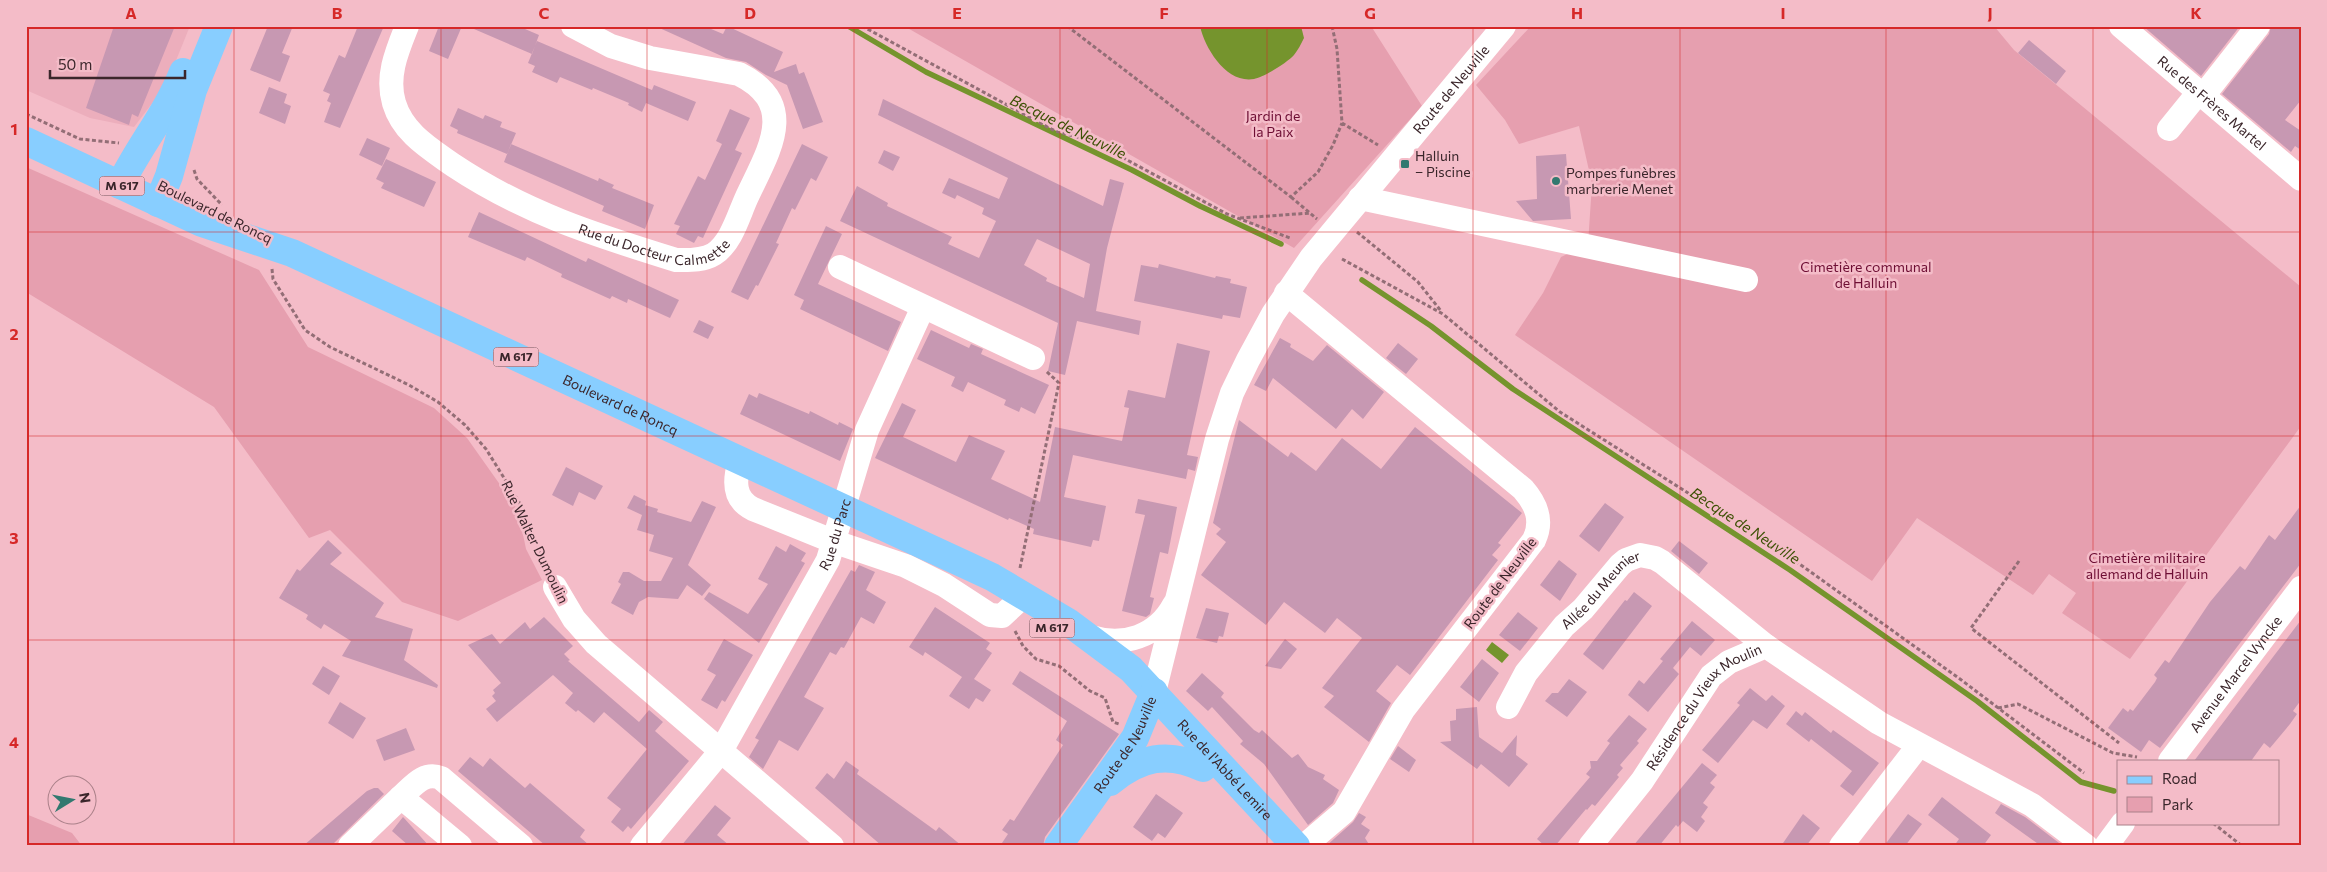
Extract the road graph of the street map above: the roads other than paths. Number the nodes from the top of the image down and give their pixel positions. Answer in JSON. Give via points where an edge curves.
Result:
{"nodes":[{"id":1,"x":202,"y":26,"type":"edge"},
{"id":2,"x":219,"y":26,"type":"edge"},
{"id":3,"x":407,"y":26,"type":"edge"},
{"id":4,"x":573,"y":26,"type":"edge"},
{"id":5,"x":1504,"y":26,"type":"edge"},
{"id":6,"x":2258,"y":26,"type":"edge"},
{"id":7,"x":2127,"y":28,"type":"edge"},
{"id":8,"x":2201,"y":94,"type":"junction"},
{"id":9,"x":26,"y":125,"type":"edge"},
{"id":10,"x":2169,"y":129,"type":"dead end"},
{"id":11,"x":26,"y":141,"type":"edge"},
{"id":12,"x":2298,"y":172,"type":"edge"},
{"id":13,"x":123,"y":178,"type":"junction"},
{"id":14,"x":161,"y":195,"type":"junction"},
{"id":15,"x":1360,"y":198,"type":"junction"},
{"id":16,"x":840,"y":267,"type":"dead end"},
{"id":17,"x":1746,"y":280,"type":"dead end"},
{"id":18,"x":1286,"y":293,"type":"junction"},
{"id":19,"x":923,"y":307,"type":"junction"},
{"id":20,"x":1033,"y":358,"type":"road end"},
{"id":21,"x":740,"y":461,"type":"junction"},
{"id":22,"x":843,"y":509,"type":"junction"},
{"id":23,"x":835,"y":542,"type":"junction"},
{"id":24,"x":555,"y":587,"type":"road end"},
{"id":25,"x":2301,"y":588,"type":"edge"},
{"id":26,"x":1180,"y":592,"type":"junction"},
{"id":27,"x":1012,"y":602,"type":"junction"},
{"id":28,"x":1091,"y":637,"type":"junction"},
{"id":29,"x":1766,"y":646,"type":"junction"},
{"id":30,"x":1151,"y":701,"type":"junction"},
{"id":31,"x":1508,"y":706,"type":"dead end"},
{"id":32,"x":1919,"y":745,"type":"junction"},
{"id":33,"x":721,"y":751,"type":"junction"},
{"id":34,"x":2171,"y":760,"type":"edge"},
{"id":35,"x":1203,"y":768,"type":"junction"},
{"id":36,"x":401,"y":797,"type":"junction"},
{"id":37,"x":1088,"y":804,"type":"junction"},
{"id":38,"x":2122,"y":824,"type":"edge"},
{"id":39,"x":350,"y":846,"type":"edge"},
{"id":40,"x":460,"y":846,"type":"edge"},
{"id":41,"x":521,"y":846,"type":"edge"},
{"id":42,"x":642,"y":846,"type":"edge"},
{"id":43,"x":832,"y":846,"type":"edge"},
{"id":44,"x":1058,"y":846,"type":"edge"},
{"id":45,"x":1274,"y":846,"type":"edge"},
{"id":46,"x":1296,"y":846,"type":"edge"},
{"id":47,"x":1304,"y":846,"type":"edge"},
{"id":48,"x":1590,"y":846,"type":"edge"},
{"id":49,"x":1841,"y":846,"type":"edge"},
{"id":50,"x":2086,"y":846,"type":"edge"},
{"id":51,"x":2106,"y":846,"type":"edge"}],
"edges":[{"from":1,"to":13,"type":"main road","via":[[171,102]]},
{"from":2,"to":14,"type":"main road","via":[[193,90]]},
{"from":3,"to":4,"type":"street","name":"Rue du Docteur Calmette","via":[[392,69],[394,101],[406,126],[427,147],[511,200],[585,232],[676,260],[712,255],[727,242],[774,137],[770,102],[752,80],[739,74],[650,58],[611,46]]},
{"from":5,"to":15,"type":"street","name":"Route de Neuville"},
{"from":6,"to":8,"type":"street"},
{"from":7,"to":8,"type":"street","name":"Rue des Frères Martel"},
{"from":8,"to":10,"type":"street"},
{"from":8,"to":12,"type":"street","name":"Rue des Frères Martel"},
{"from":9,"to":13,"type":"main road","name":"Boulevard de Roncq","number":"M 617"},
{"from":11,"to":13,"type":"main road","name":"Boulevard de Roncq","number":"M 617"},
{"from":13,"to":14,"type":"main road","name":"Boulevard de Roncq","number":"M 617"},
{"from":14,"to":21,"type":"main road","name":"Boulevard de Roncq","number":"M 617","via":[[218,229]]},
{"from":15,"to":17,"type":"street"},
{"from":15,"to":18,"type":"street","name":"Route de Neuville"},
{"from":16,"to":19,"type":"street"},
{"from":18,"to":26,"type":"street","name":"Route de Neuville","via":[[1248,360],[1227,408]]},
{"from":18,"to":47,"type":"street","name":"Route de Neuville","via":[[1524,489],[1535,505],[1539,523],[1534,540],[1403,710],[1344,812]]},
{"from":19,"to":20,"type":"street"},
{"from":19,"to":22,"type":"street","name":"Rue du Parc","via":[[867,430]]},
{"from":21,"to":22,"type":"main road","name":"Boulevard de Roncq","number":"M 617"},
{"from":21,"to":23,"type":"street","via":[[736,491],[747,506]]},
{"from":22,"to":23,"type":"street","name":"Rue du Parc"},
{"from":22,"to":27,"type":"main road","name":"Boulevard de Roncq","number":"M 617","via":[[948,558]]},
{"from":23,"to":27,"type":"street","via":[[906,566],[944,584],[990,614],[1002,616]]},
{"from":23,"to":33,"type":"street","name":"Rue du Parc"},
{"from":24,"to":33,"type":"street","name":"Rue Walter Dumoulin","via":[[574,619],[596,644]]},
{"from":25,"to":34,"type":"street","name":"Avenue Marcel Vyncke"},
{"from":26,"to":28,"type":"street","via":[[1165,619],[1147,633],[1113,642]]},
{"from":26,"to":30,"type":"street","name":"Route de Neuville"},
{"from":27,"to":28,"type":"main road","name":"Boulevard de Roncq","number":"M 617"},
{"from":27,"to":30,"type":"main road","name":"Boulevard de Roncq","number":"M 617"},
{"from":28,"to":30,"type":"main road","name":"Boulevard de Roncq","number":"M 617","via":[[1131,669]]},
{"from":29,"to":31,"type":"street","name":"Allée du Meunier","via":[[1662,562],[1647,556],[1633,557],[1620,565],[1564,626],[1526,673]]},
{"from":29,"to":32,"type":"street","name":"Résidence du Vieux Moulin","via":[[1861,711]]},
{"from":29,"to":48,"type":"street","name":"Résidence du Vieux Moulin","via":[[1729,662],[1712,676],[1642,781]]},
{"from":30,"to":35,"type":"main road","name":"Rue de l'Abbé Lemire","number":"M 617"},
{"from":30,"to":37,"type":"main road","name":"Route de Neuville","via":[[1135,738]]},
{"from":30,"to":46,"type":"main road","name":"Rue de l'Abbé Lemire","number":"M 617"},
{"from":32,"to":49,"type":"street"},
{"from":32,"to":50,"type":"street","name":"Résidence du Vieux Moulin","via":[[2032,805]]},
{"from":33,"to":42,"type":"street","name":"Rue du Parc"},
{"from":33,"to":43,"type":"street","name":"Rue Walter Dumoulin"},
{"from":35,"to":37,"type":"main road","via":[[1178,758],[1154,759],[1116,777]]},
{"from":35,"to":45,"type":"main road","name":"Rue de l'Abbé Lemire","number":"M 617"},
{"from":36,"to":39,"type":"street"},
{"from":36,"to":40,"type":"street"},
{"from":36,"to":41,"type":"street","via":[[422,778],[441,778]]},
{"from":37,"to":44,"type":"main road","name":"Route de Neuville"},
{"from":38,"to":51,"type":"street"}]}
